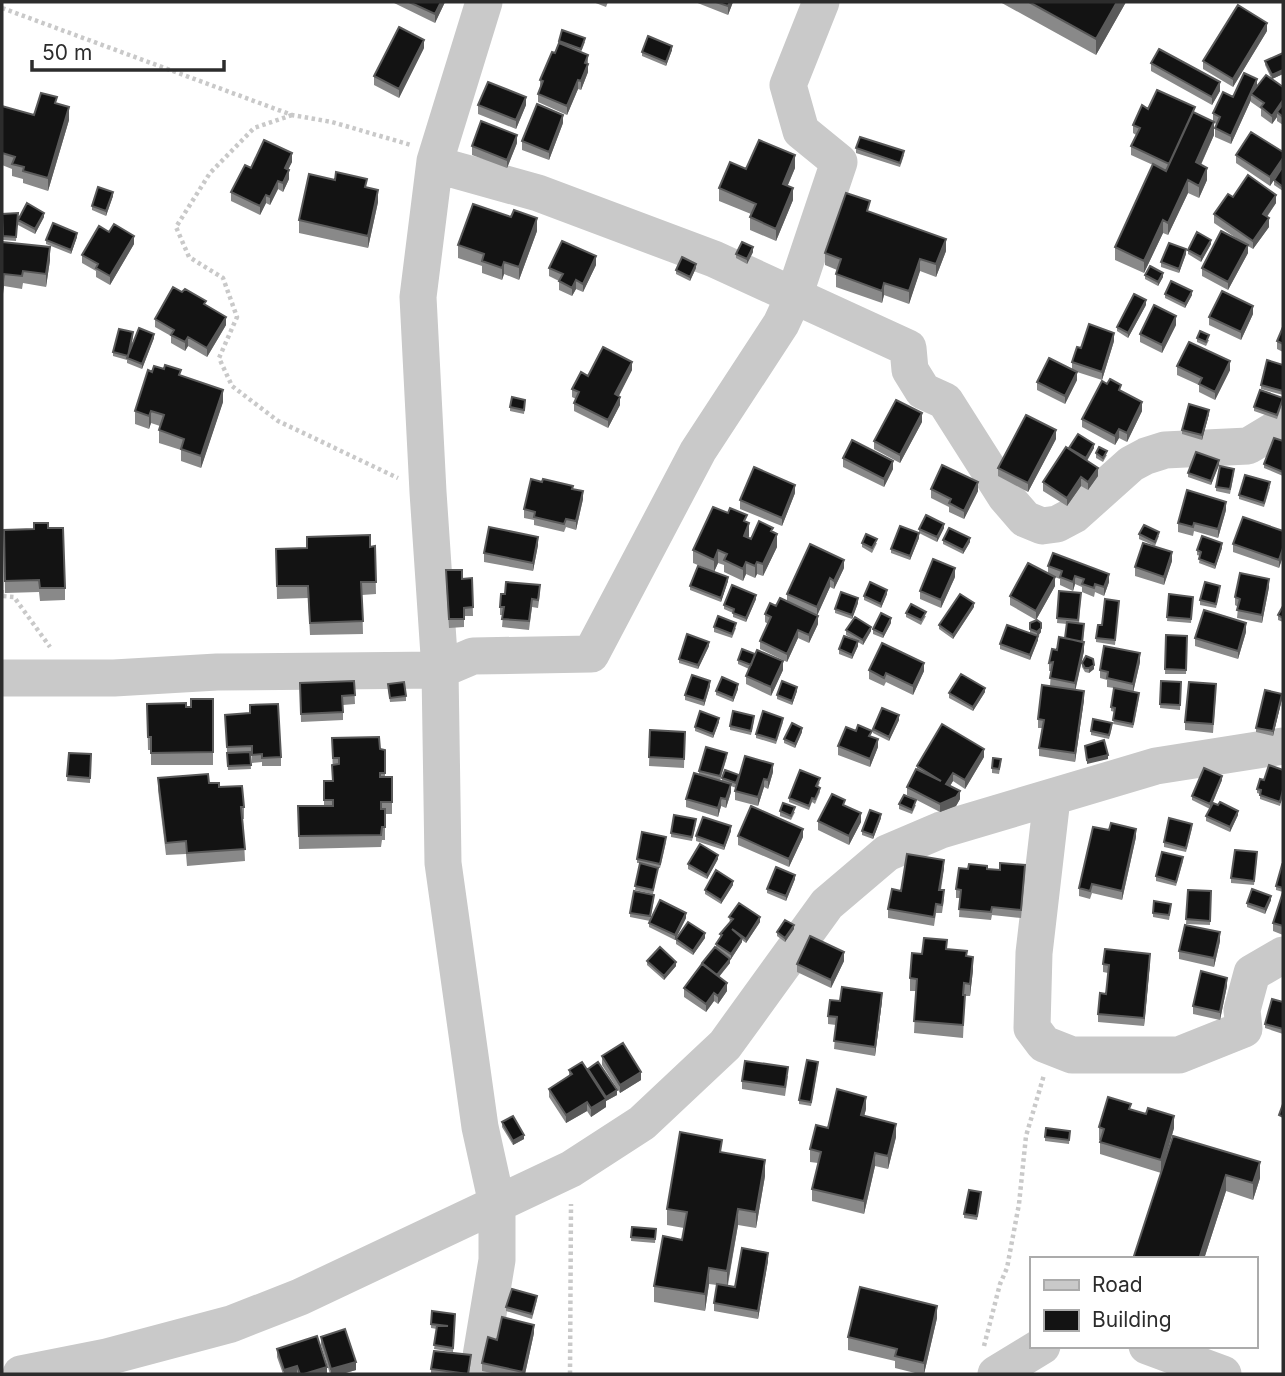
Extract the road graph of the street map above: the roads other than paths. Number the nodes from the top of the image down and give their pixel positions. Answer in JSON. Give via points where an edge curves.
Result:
{"nodes":[{"id":1,"x":484,"y":2,"type":"edge"},
{"id":2,"x":821,"y":2,"type":"edge"},
{"id":3,"x":435,"y":161,"type":"junction"},
{"id":4,"x":794,"y":296,"type":"junction"},
{"id":5,"x":1283,"y":425,"type":"edge"},
{"id":6,"x":440,"y":670,"type":"junction"},
{"id":7,"x":2,"y":678,"type":"edge"},
{"id":8,"x":1283,"y":746,"type":"edge"},
{"id":9,"x":1052,"y":798,"type":"junction"},
{"id":10,"x":1283,"y":955,"type":"edge"},
{"id":11,"x":498,"y":1204,"type":"junction"},
{"id":12,"x":1035,"y":1348,"type":"edge"},
{"id":13,"x":1152,"y":1348,"type":"edge"},
{"id":14,"x":990,"y":1361,"type":"edge"},
{"id":15,"x":21,"y":1374,"type":"edge"},
{"id":16,"x":478,"y":1374,"type":"edge"},
{"id":17,"x":1223,"y":1374,"type":"edge"}],
"edges":[{"from":1,"to":3,"type":"street"},
{"from":2,"to":4,"type":"street","via":[[788,85],[801,131],[839,162]]},
{"from":3,"to":4,"type":"street","via":[[538,192],[714,259]]},
{"from":3,"to":6,"type":"street","via":[[418,297]]},
{"from":4,"to":5,"type":"street","via":[[908,348],[910,370],[923,391],[945,401],[1006,497],[1025,519],[1042,526],[1074,515],[1146,456],[1165,450],[1248,446]]},
{"from":4,"to":6,"type":"street","via":[[782,324],[698,451],[591,654],[473,656]]},
{"from":6,"to":7,"type":"street"},
{"from":6,"to":11,"type":"street","via":[[443,863],[480,1127]]},
{"from":8,"to":9,"type":"street","via":[[1156,766]]},
{"from":9,"to":10,"type":"street","via":[[1034,953],[1032,1028],[1044,1044],[1072,1055],[1179,1055],[1244,1029],[1242,1010],[1252,973]]},
{"from":9,"to":11,"type":"street","via":[[941,830],[887,853],[827,904],[725,1045],[642,1123],[571,1169]]},
{"from":11,"to":15,"type":"street","via":[[300,1297],[231,1324]]},
{"from":11,"to":16,"type":"street","via":[[497,1260]]},
{"from":12,"to":14,"type":"street"},
{"from":13,"to":17,"type":"street"}]}
